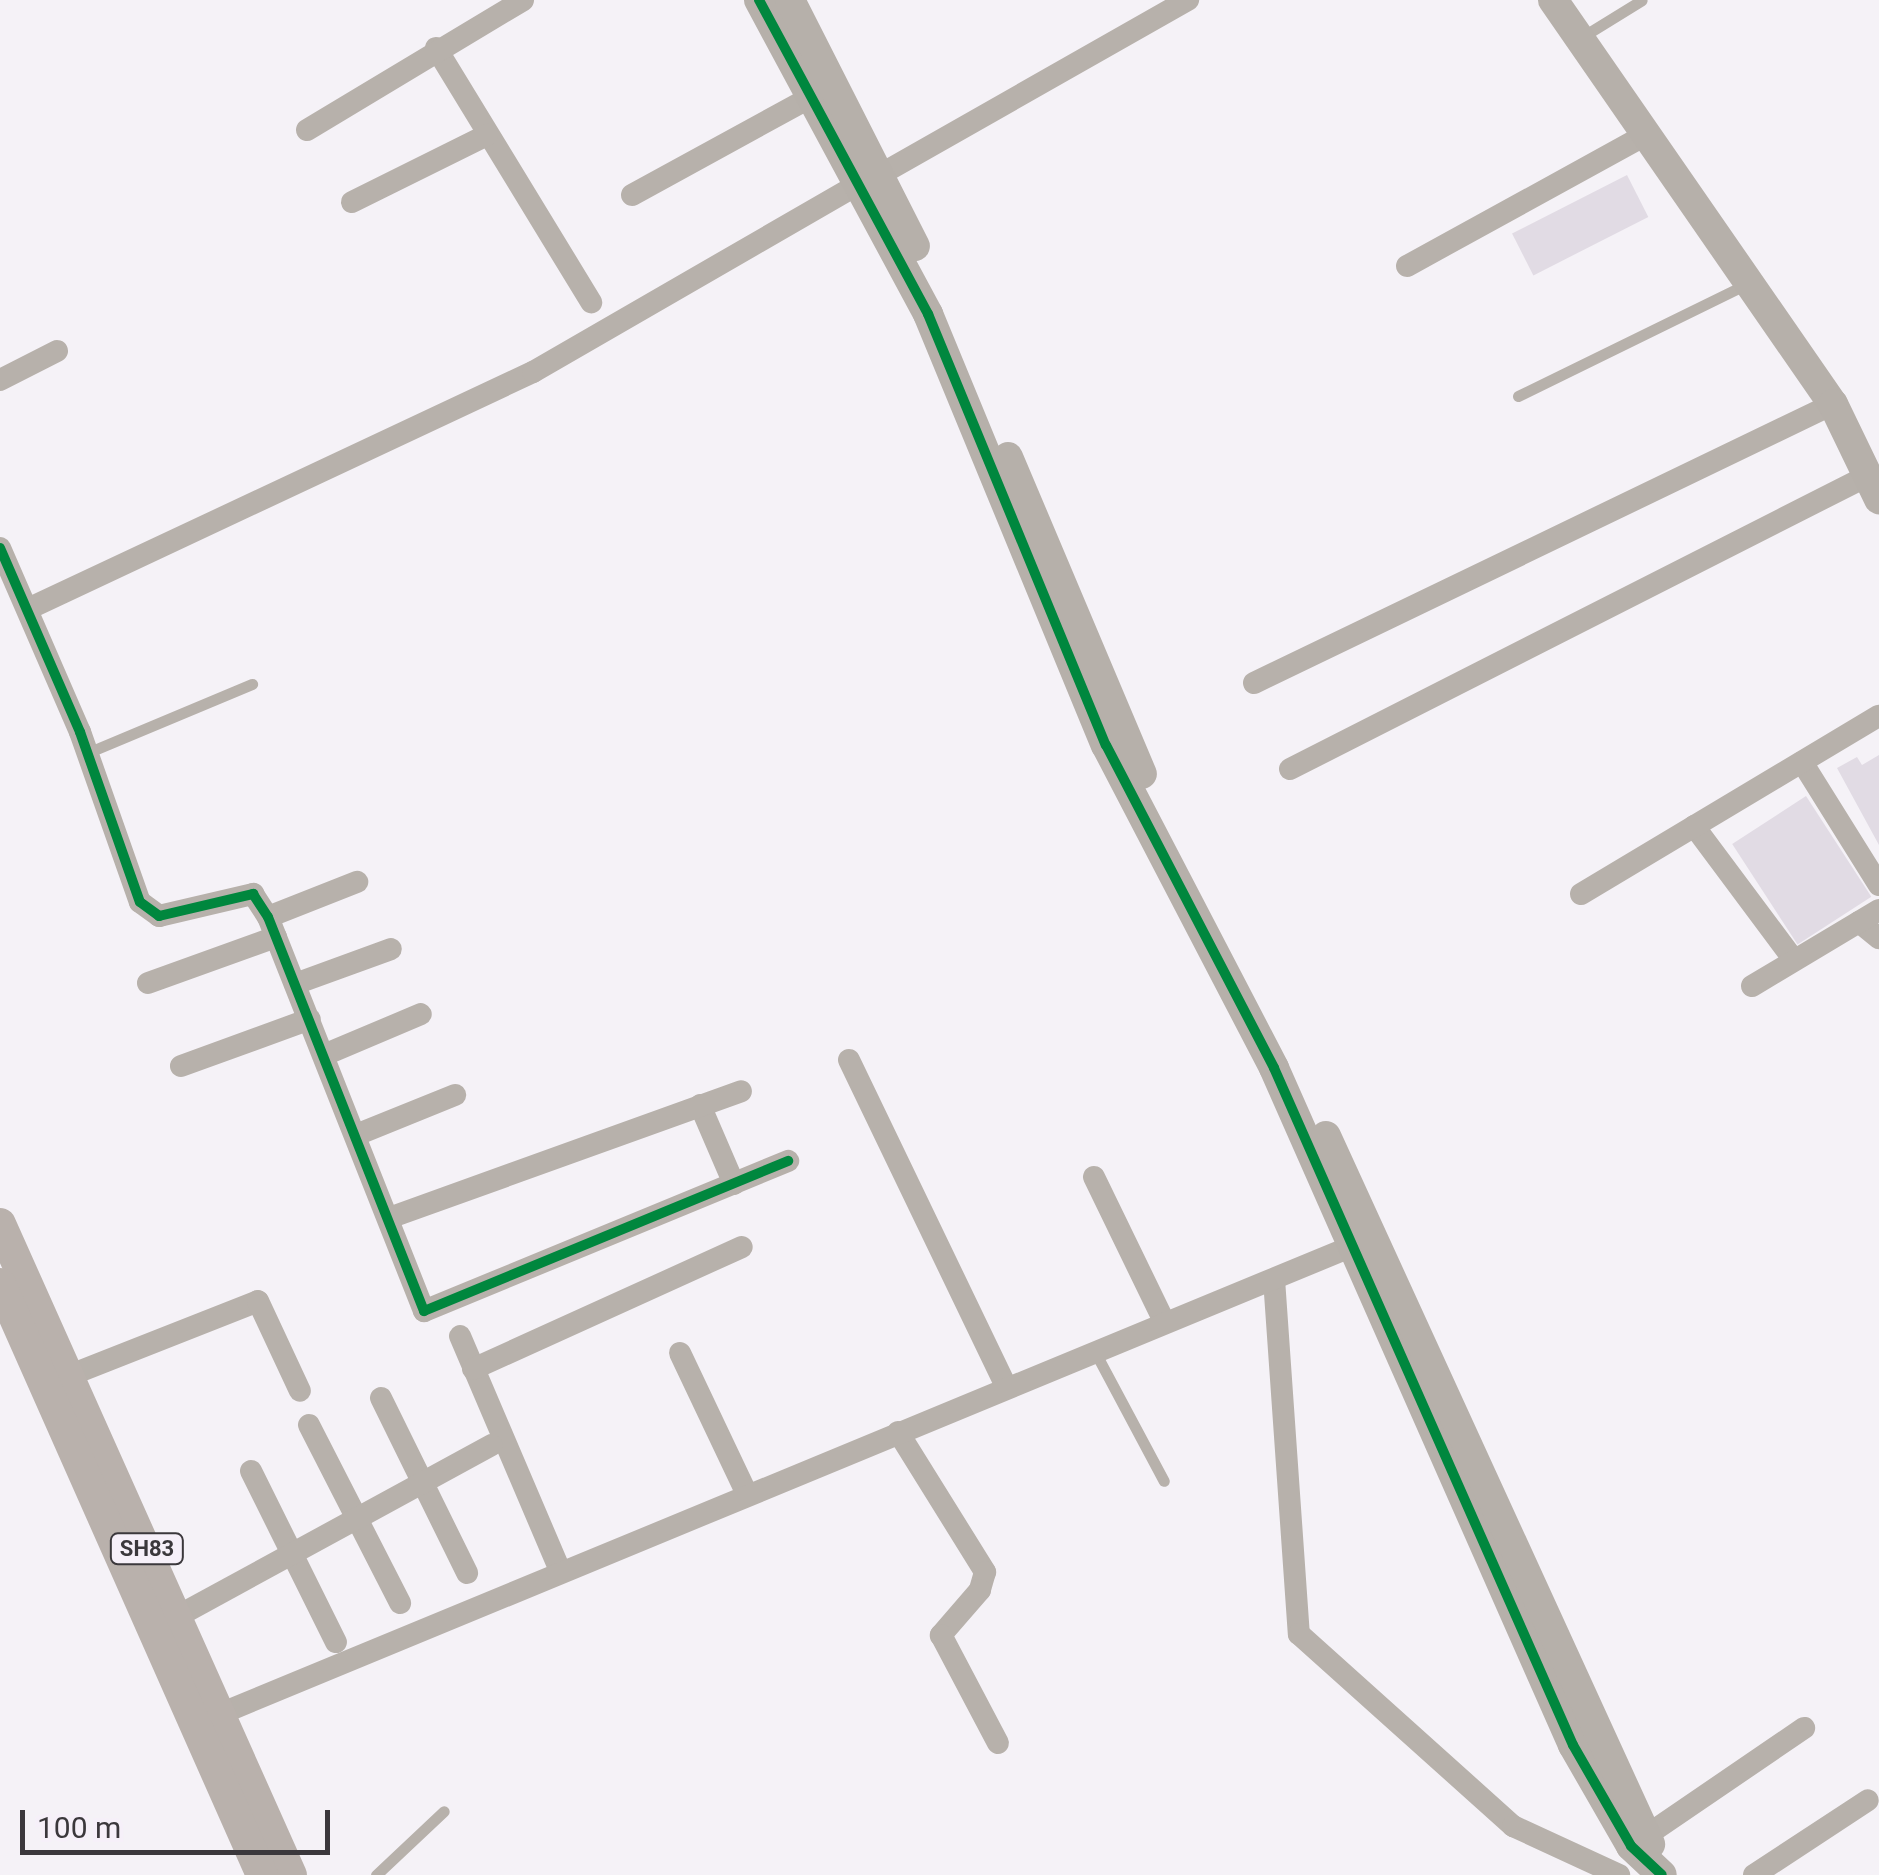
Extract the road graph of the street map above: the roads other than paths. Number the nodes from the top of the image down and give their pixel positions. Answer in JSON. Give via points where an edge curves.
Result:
{"nodes":[{"id":1,"x":524,"y":0,"type":"edge"},
{"id":2,"x":758,"y":0,"type":"edge"},
{"id":3,"x":790,"y":0,"type":"edge"},
{"id":4,"x":1188,"y":0,"type":"edge"},
{"id":5,"x":1552,"y":0,"type":"edge"},
{"id":6,"x":1642,"y":0,"type":"edge"},
{"id":7,"x":492,"y":7,"type":"edge"},
{"id":8,"x":1581,"y":38,"type":"junction"},
{"id":9,"x":436,"y":48,"type":"junction"},
{"id":10,"x":814,"y":96,"type":"junction"},
{"id":11,"x":307,"y":130,"type":"dead end"},
{"id":12,"x":1647,"y":134,"type":"junction"},
{"id":13,"x":487,"y":135,"type":"junction"},
{"id":14,"x":873,"y":178,"type":"junction"},
{"id":15,"x":632,"y":195,"type":"dead end"},
{"id":16,"x":352,"y":202,"type":"dead end"},
{"id":17,"x":1406,"y":266,"type":"dead end"},
{"id":18,"x":1749,"y":283,"type":"junction"},
{"id":19,"x":592,"y":302,"type":"dead end"},
{"id":20,"x":57,"y":351,"type":"dead end"},
{"id":21,"x":0,"y":380,"type":"edge"},
{"id":22,"x":1518,"y":396,"type":"dead end"},
{"id":23,"x":1833,"y":404,"type":"junction"},
{"id":24,"x":1873,"y":488,"type":"edge"},
{"id":25,"x":0,"y":548,"type":"edge"},
{"id":26,"x":30,"y":608,"type":"junction"},
{"id":27,"x":1254,"y":682,"type":"dead end"},
{"id":28,"x":252,"y":684,"type":"dead end"},
{"id":29,"x":1879,"y":716,"type":"edge"},
{"id":30,"x":87,"y":752,"type":"junction"},
{"id":31,"x":1802,"y":762,"type":"junction"},
{"id":32,"x":1290,"y":770,"type":"dead end"},
{"id":33,"x":1694,"y":826,"type":"junction"},
{"id":34,"x":357,"y":882,"type":"dead end"},
{"id":35,"x":1879,"y":885,"type":"edge"},
{"id":36,"x":1581,"y":894,"type":"dead end"},
{"id":37,"x":1869,"y":916,"type":"edge"},
{"id":38,"x":272,"y":927,"type":"junction"},
{"id":39,"x":1879,"y":938,"type":"edge"},
{"id":40,"x":391,"y":949,"type":"dead end"},
{"id":41,"x":1794,"y":960,"type":"junction"},
{"id":42,"x":148,"y":982,"type":"dead end"},
{"id":43,"x":296,"y":984,"type":"junction"},
{"id":44,"x":1752,"y":986,"type":"dead end"},
{"id":45,"x":421,"y":1014,"type":"dead end"},
{"id":46,"x":310,"y":1020,"type":"junction"},
{"id":47,"x":324,"y":1055,"type":"junction"},
{"id":48,"x":849,"y":1060,"type":"dead end"},
{"id":49,"x":181,"y":1066,"type":"dead end"},
{"id":50,"x":741,"y":1090,"type":"dead end"},
{"id":51,"x":455,"y":1095,"type":"dead end"},
{"id":52,"x":700,"y":1105,"type":"junction"},
{"id":53,"x":356,"y":1135,"type":"junction"},
{"id":54,"x":788,"y":1161,"type":"dead end"},
{"id":55,"x":1094,"y":1177,"type":"dead end"},
{"id":56,"x":734,"y":1184,"type":"junction"},
{"id":57,"x":390,"y":1218,"type":"junction"},
{"id":58,"x":0,"y":1224,"type":"edge"},
{"id":59,"x":1363,"y":1241,"type":"junction"},
{"id":60,"x":742,"y":1248,"type":"dead end"},
{"id":61,"x":1274,"y":1279,"type":"junction"},
{"id":62,"x":0,"y":1284,"type":"edge"},
{"id":63,"x":1165,"y":1323,"type":"junction"},
{"id":64,"x":460,"y":1336,"type":"dead end"},
{"id":65,"x":1095,"y":1352,"type":"junction"},
{"id":66,"x":680,"y":1353,"type":"dead end"},
{"id":67,"x":473,"y":1369,"type":"junction"},
{"id":68,"x":68,"y":1376,"type":"junction"},
{"id":69,"x":1007,"y":1388,"type":"junction"},
{"id":70,"x":300,"y":1391,"type":"dead end"},
{"id":71,"x":382,"y":1398,"type":"dead end"},
{"id":72,"x":309,"y":1426,"type":"dead end"},
{"id":73,"x":898,"y":1432,"type":"junction"},
{"id":74,"x":491,"y":1445,"type":"dead end"},
{"id":75,"x":250,"y":1470,"type":"dead end"},
{"id":76,"x":425,"y":1481,"type":"junction"},
{"id":77,"x":1164,"y":1481,"type":"dead end"},
{"id":78,"x":747,"y":1494,"type":"junction"},
{"id":79,"x":355,"y":1519,"type":"junction"},
{"id":80,"x":291,"y":1554,"type":"junction"},
{"id":81,"x":560,"y":1570,"type":"junction"},
{"id":82,"x":467,"y":1573,"type":"dead end"},
{"id":83,"x":400,"y":1603,"type":"dead end"},
{"id":84,"x":178,"y":1616,"type":"junction"},
{"id":85,"x":336,"y":1642,"type":"dead end"},
{"id":86,"x":220,"y":1714,"type":"junction"},
{"id":87,"x":1804,"y":1728,"type":"dead end"},
{"id":88,"x":998,"y":1743,"type":"dead end"},
{"id":89,"x":1868,"y":1800,"type":"dead end"},
{"id":90,"x":444,"y":1811,"type":"dead end"},
{"id":91,"x":1639,"y":1840,"type":"junction"},
{"id":92,"x":1659,"y":1871,"type":"edge"},
{"id":93,"x":262,"y":1875,"type":"edge"},
{"id":94,"x":291,"y":1875,"type":"edge"},
{"id":95,"x":376,"y":1875,"type":"edge"},
{"id":96,"x":1619,"y":1875,"type":"edge"},
{"id":97,"x":1754,"y":1875,"type":"edge"}],
"edges":[{"from":1,"to":7,"type":"street"},
{"from":2,"to":10,"type":"street"},
{"from":3,"to":14,"type":"street"},
{"from":4,"to":14,"type":"street"},
{"from":5,"to":8,"type":"street"},
{"from":6,"to":8,"type":"lane"},
{"from":7,"to":9,"type":"street"},
{"from":8,"to":12,"type":"street"},
{"from":9,"to":11,"type":"street"},
{"from":9,"to":13,"type":"street"},
{"from":10,"to":14,"type":"street"},
{"from":10,"to":15,"type":"street"},
{"from":12,"to":17,"type":"street"},
{"from":12,"to":18,"type":"street"},
{"from":13,"to":16,"type":"street"},
{"from":13,"to":19,"type":"street"},
{"from":14,"to":26,"type":"street","via":[[533,372]]},
{"from":14,"to":59,"type":"street","via":[[1136,765]]},
{"from":18,"to":22,"type":"lane"},
{"from":18,"to":23,"type":"street"},
{"from":20,"to":21,"type":"street"},
{"from":23,"to":24,"type":"street"},
{"from":23,"to":27,"type":"street"},
{"from":24,"to":32,"type":"street"},
{"from":25,"to":26,"type":"street"},
{"from":26,"to":30,"type":"street"},
{"from":28,"to":30,"type":"lane"},
{"from":29,"to":31,"type":"street"},
{"from":30,"to":38,"type":"street","via":[[148,912],[158,916],[253,894]]},
{"from":31,"to":33,"type":"street"},
{"from":31,"to":35,"type":"street"},
{"from":33,"to":36,"type":"street"},
{"from":33,"to":41,"type":"street"},
{"from":34,"to":38,"type":"street"},
{"from":37,"to":39,"type":"street"},
{"from":37,"to":41,"type":"street"},
{"from":38,"to":42,"type":"street"},
{"from":38,"to":43,"type":"street"},
{"from":40,"to":43,"type":"street"},
{"from":41,"to":44,"type":"street"},
{"from":43,"to":46,"type":"street"},
{"from":45,"to":47,"type":"street"},
{"from":46,"to":47,"type":"street"},
{"from":46,"to":49,"type":"street"},
{"from":47,"to":53,"type":"street"},
{"from":48,"to":69,"type":"street"},
{"from":50,"to":52,"type":"street"},
{"from":51,"to":53,"type":"street"},
{"from":52,"to":56,"type":"street"},
{"from":52,"to":57,"type":"street"},
{"from":53,"to":57,"type":"street"},
{"from":54,"to":56,"type":"street"},
{"from":55,"to":63,"type":"street"},
{"from":56,"to":57,"type":"street","via":[[424,1311]]},
{"from":58,"to":68,"type":"main road","number":"SH83"},
{"from":59,"to":61,"type":"street"},
{"from":59,"to":91,"type":"street"},
{"from":60,"to":67,"type":"street"},
{"from":61,"to":63,"type":"street"},
{"from":61,"to":96,"type":"street","via":[[1299,1634],[1513,1826]]},
{"from":62,"to":93,"type":"main road","number":"SH83"},
{"from":63,"to":65,"type":"street"},
{"from":64,"to":67,"type":"street"},
{"from":65,"to":69,"type":"street"},
{"from":65,"to":77,"type":"lane"},
{"from":66,"to":78,"type":"street"},
{"from":67,"to":81,"type":"street"},
{"from":68,"to":70,"type":"street","via":[[258,1301]]},
{"from":68,"to":84,"type":"main road","number":"SH83"},
{"from":69,"to":73,"type":"street"},
{"from":71,"to":76,"type":"street"},
{"from":72,"to":79,"type":"street"},
{"from":73,"to":78,"type":"street"},
{"from":73,"to":88,"type":"street","via":[[987,1581],[942,1634]]},
{"from":74,"to":76,"type":"street"},
{"from":75,"to":80,"type":"street"},
{"from":76,"to":79,"type":"street"},
{"from":76,"to":82,"type":"street"},
{"from":78,"to":81,"type":"street"},
{"from":79,"to":80,"type":"street"},
{"from":79,"to":83,"type":"street"},
{"from":80,"to":84,"type":"street"},
{"from":80,"to":85,"type":"street"},
{"from":81,"to":86,"type":"street"},
{"from":84,"to":86,"type":"main road","number":"SH83"},
{"from":86,"to":94,"type":"main road","number":"SH83"},
{"from":87,"to":91,"type":"street"},
{"from":89,"to":97,"type":"street"},
{"from":90,"to":95,"type":"lane"},
{"from":91,"to":92,"type":"street"}]}
